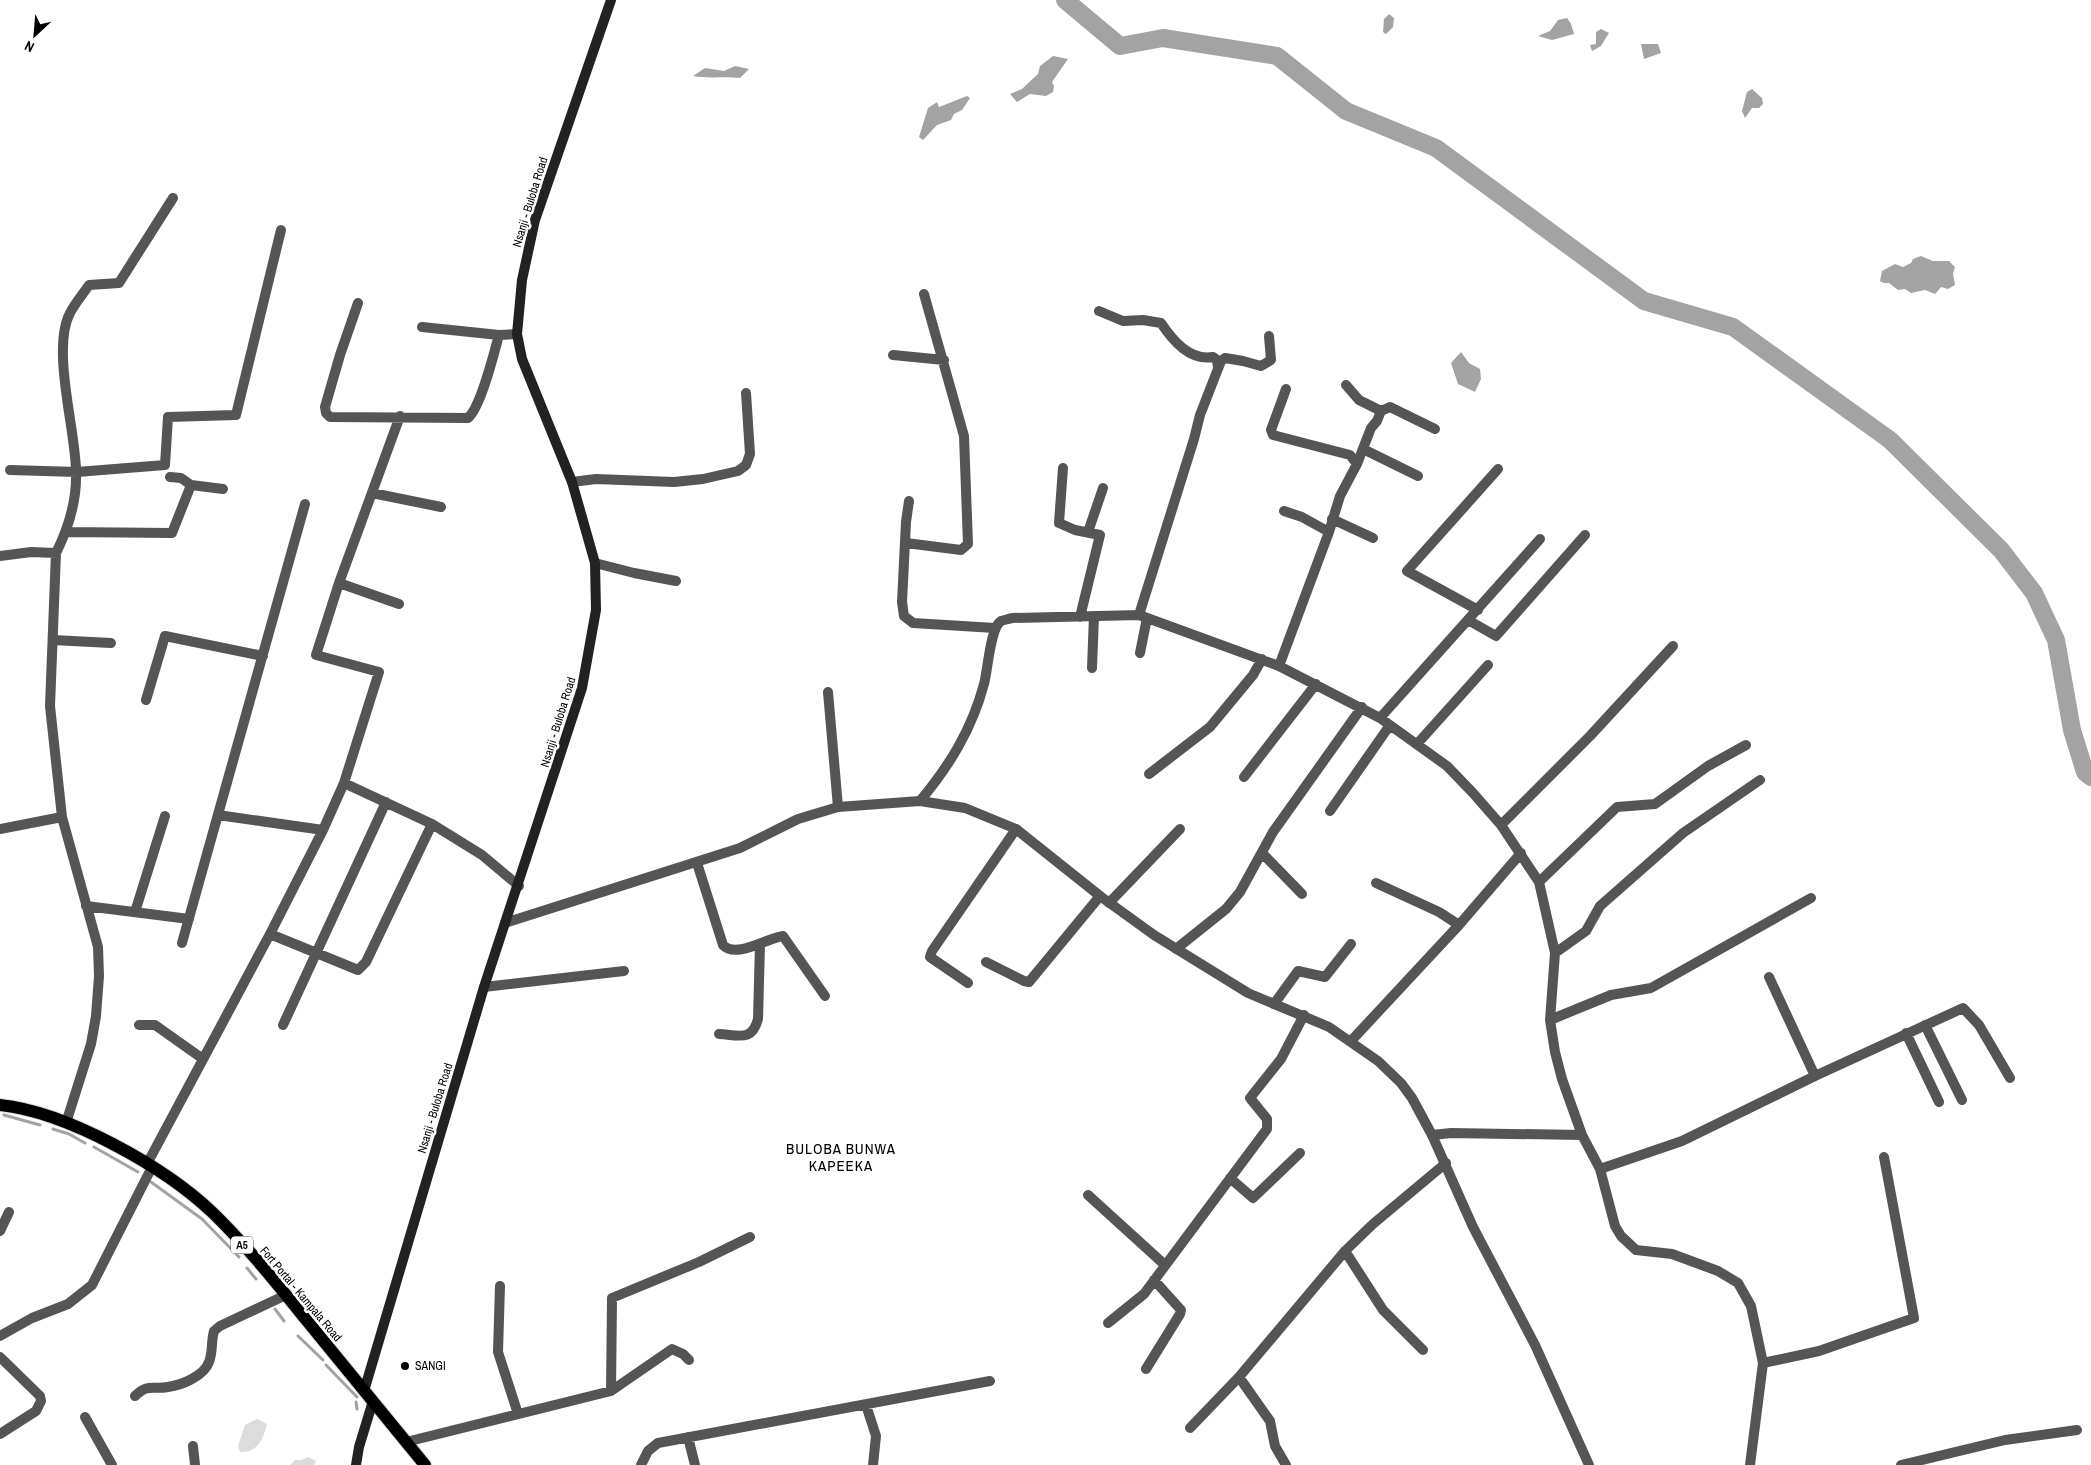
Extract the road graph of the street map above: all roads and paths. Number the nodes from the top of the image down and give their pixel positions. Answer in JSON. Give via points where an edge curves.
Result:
{"nodes":[{"id":1,"x":611,"y":0,"type":"edge"},
{"id":2,"x":174,"y":198,"type":"dead end"},
{"id":3,"x":281,"y":230,"type":"dead end"},
{"id":4,"x":924,"y":294,"type":"dead end"},
{"id":5,"x":358,"y":303,"type":"dead end"},
{"id":6,"x":1099,"y":311,"type":"dead end"},
{"id":7,"x":422,"y":327,"type":"dead end"},
{"id":8,"x":517,"y":334,"type":"junction"},
{"id":9,"x":499,"y":335,"type":"junction"},
{"id":10,"x":1269,"y":336,"type":"dead end"},
{"id":11,"x":893,"y":356,"type":"dead end"},
{"id":12,"x":944,"y":360,"type":"junction"},
{"id":13,"x":1218,"y":368,"type":"junction"},
{"id":14,"x":1346,"y":385,"type":"dead end"},
{"id":15,"x":1286,"y":389,"type":"dead end"},
{"id":16,"x":746,"y":393,"type":"dead end"},
{"id":17,"x":1380,"y":411,"type":"junction"},
{"id":18,"x":400,"y":416,"type":"junction"},
{"id":19,"x":1435,"y":429,"type":"dead end"},
{"id":20,"x":1363,"y":449,"type":"junction"},
{"id":21,"x":1357,"y":464,"type":"junction"},
{"id":22,"x":1063,"y":468,"type":"dead end"},
{"id":23,"x":1498,"y":469,"type":"dead end"},
{"id":24,"x":10,"y":470,"type":"dead end"},
{"id":25,"x":76,"y":472,"type":"junction"},
{"id":26,"x":1418,"y":476,"type":"dead end"},
{"id":27,"x":170,"y":477,"type":"dead end"},
{"id":28,"x":572,"y":482,"type":"junction"},
{"id":29,"x":191,"y":485,"type":"junction"},
{"id":30,"x":1103,"y":488,"type":"dead end"},
{"id":31,"x":223,"y":489,"type":"dead end"},
{"id":32,"x":372,"y":493,"type":"junction"},
{"id":33,"x":909,"y":501,"type":"dead end"},
{"id":34,"x":306,"y":504,"type":"dead end"},
{"id":35,"x":441,"y":507,"type":"dead end"},
{"id":36,"x":1284,"y":511,"type":"dead end"},
{"id":37,"x":1332,"y":520,"type":"junction"},
{"id":38,"x":66,"y":532,"type":"junction"},
{"id":39,"x":1088,"y":532,"type":"junction"},
{"id":40,"x":1329,"y":532,"type":"junction"},
{"id":41,"x":1585,"y":535,"type":"dead end"},
{"id":42,"x":1373,"y":538,"type":"dead end"},
{"id":43,"x":1540,"y":539,"type":"dead end"},
{"id":44,"x":906,"y":543,"type":"junction"},
{"id":45,"x":56,"y":553,"type":"junction"},
{"id":46,"x":0,"y":556,"type":"edge"},
{"id":47,"x":595,"y":563,"type":"junction"},
{"id":48,"x":676,"y":580,"type":"dead end"},
{"id":49,"x":339,"y":583,"type":"junction"},
{"id":50,"x":399,"y":604,"type":"dead end"},
{"id":51,"x":1478,"y":610,"type":"junction"},
{"id":52,"x":1080,"y":616,"type":"junction"},
{"id":53,"x":1094,"y":616,"type":"junction"},
{"id":54,"x":1143,"y":616,"type":"junction"},
{"id":55,"x":1468,"y":620,"type":"junction"},
{"id":56,"x":995,"y":628,"type":"junction"},
{"id":57,"x":53,"y":640,"type":"junction"},
{"id":58,"x":111,"y":643,"type":"dead end"},
{"id":59,"x":1673,"y":646,"type":"dead end"},
{"id":60,"x":1140,"y":653,"type":"dead end"},
{"id":61,"x":263,"y":656,"type":"junction"},
{"id":62,"x":1262,"y":659,"type":"junction"},
{"id":63,"x":1488,"y":664,"type":"dead end"},
{"id":64,"x":1279,"y":666,"type":"junction"},
{"id":65,"x":1092,"y":668,"type":"dead end"},
{"id":66,"x":1316,"y":684,"type":"junction"},
{"id":67,"x":828,"y":692,"type":"dead end"},
{"id":68,"x":146,"y":700,"type":"dead end"},
{"id":69,"x":1362,"y":707,"type":"junction"},
{"id":70,"x":1380,"y":718,"type":"junction"},
{"id":71,"x":1390,"y":725,"type":"junction"},
{"id":72,"x":1417,"y":744,"type":"junction"},
{"id":73,"x":1746,"y":745,"type":"dead end"},
{"id":74,"x":1149,"y":774,"type":"dead end"},
{"id":75,"x":1244,"y":777,"type":"dead end"},
{"id":76,"x":1760,"y":780,"type":"dead end"},
{"id":77,"x":344,"y":782,"type":"junction"},
{"id":78,"x":920,"y":801,"type":"junction"},
{"id":79,"x":386,"y":802,"type":"junction"},
{"id":80,"x":838,"y":807,"type":"junction"},
{"id":81,"x":1330,"y":811,"type":"dead end"},
{"id":82,"x":218,"y":815,"type":"junction"},
{"id":83,"x":165,"y":816,"type":"dead end"},
{"id":84,"x":62,"y":818,"type":"junction"},
{"id":85,"x":432,"y":824,"type":"junction"},
{"id":86,"x":1500,"y":825,"type":"junction"},
{"id":87,"x":0,"y":829,"type":"edge"},
{"id":88,"x":1016,"y":829,"type":"junction"},
{"id":89,"x":1180,"y":829,"type":"dead end"},
{"id":90,"x":323,"y":830,"type":"junction"},
{"id":91,"x":1262,"y":853,"type":"junction"},
{"id":92,"x":1521,"y":853,"type":"junction"},
{"id":93,"x":697,"y":862,"type":"junction"},
{"id":94,"x":1539,"y":882,"type":"junction"},
{"id":95,"x":1376,"y":883,"type":"dead end"},
{"id":96,"x":519,"y":886,"type":"junction"},
{"id":97,"x":1302,"y":894,"type":"dead end"},
{"id":98,"x":1100,"y":896,"type":"junction"},
{"id":99,"x":1811,"y":898,"type":"dead end"},
{"id":100,"x":1109,"y":903,"type":"junction"},
{"id":101,"x":86,"y":906,"type":"junction"},
{"id":102,"x":135,"y":912,"type":"junction"},
{"id":103,"x":189,"y":919,"type":"junction"},
{"id":104,"x":505,"y":924,"type":"junction"},
{"id":105,"x":1459,"y":925,"type":"junction"},
{"id":106,"x":270,"y":934,"type":"junction"},
{"id":107,"x":182,"y":943,"type":"dead end"},
{"id":108,"x":760,"y":944,"type":"junction"},
{"id":109,"x":1351,"y":944,"type":"dead end"},
{"id":110,"x":1176,"y":948,"type":"junction"},
{"id":111,"x":317,"y":952,"type":"junction"},
{"id":112,"x":1555,"y":953,"type":"junction"},
{"id":113,"x":986,"y":962,"type":"dead end"},
{"id":114,"x":624,"y":971,"type":"dead end"},
{"id":115,"x":1769,"y":977,"type":"dead end"},
{"id":116,"x":968,"y":984,"type":"dead end"},
{"id":117,"x":484,"y":987,"type":"junction"},
{"id":118,"x":825,"y":996,"type":"dead end"},
{"id":119,"x":1274,"y":1004,"type":"junction"},
{"id":120,"x":1304,"y":1015,"type":"junction"},
{"id":121,"x":1550,"y":1020,"type":"junction"},
{"id":122,"x":139,"y":1025,"type":"dead end"},
{"id":123,"x":283,"y":1025,"type":"dead end"},
{"id":124,"x":1925,"y":1025,"type":"junction"},
{"id":125,"x":1906,"y":1033,"type":"junction"},
{"id":126,"x":719,"y":1034,"type":"dead end"},
{"id":127,"x":1351,"y":1041,"type":"junction"},
{"id":128,"x":204,"y":1059,"type":"junction"},
{"id":129,"x":1815,"y":1076,"type":"junction"},
{"id":130,"x":2010,"y":1078,"type":"dead end"},
{"id":131,"x":1962,"y":1100,"type":"dead end"},
{"id":132,"x":1939,"y":1102,"type":"dead end"},
{"id":133,"x":0,"y":1105,"type":"edge"},
{"id":134,"x":66,"y":1123,"type":"junction"},
{"id":135,"x":1582,"y":1134,"type":"junction"},
{"id":136,"x":1432,"y":1135,"type":"junction"},
{"id":137,"x":1300,"y":1153,"type":"dead end"},
{"id":138,"x":1884,"y":1157,"type":"dead end"},
{"id":139,"x":1446,"y":1163,"type":"junction"},
{"id":140,"x":149,"y":1165,"type":"junction"},
{"id":141,"x":1600,"y":1169,"type":"junction"},
{"id":142,"x":1230,"y":1178,"type":"junction"},
{"id":143,"x":1088,"y":1195,"type":"dead end"},
{"id":144,"x":9,"y":1212,"type":"dead end"},
{"id":145,"x":0,"y":1231,"type":"edge"},
{"id":146,"x":750,"y":1237,"type":"dead end"},
{"id":147,"x":1345,"y":1252,"type":"junction"},
{"id":148,"x":1166,"y":1265,"type":"junction"},
{"id":149,"x":1154,"y":1280,"type":"junction"},
{"id":150,"x":500,"y":1286,"type":"dead end"},
{"id":151,"x":286,"y":1295,"type":"junction"},
{"id":152,"x":1108,"y":1324,"type":"dead end"},
{"id":153,"x":0,"y":1336,"type":"edge"},
{"id":154,"x":1423,"y":1350,"type":"dead end"},
{"id":155,"x":0,"y":1357,"type":"edge"},
{"id":156,"x":689,"y":1360,"type":"dead end"},
{"id":157,"x":1764,"y":1363,"type":"junction"},
{"id":158,"x":1146,"y":1369,"type":"dead end"},
{"id":159,"x":1239,"y":1377,"type":"junction"},
{"id":160,"x":990,"y":1381,"type":"dead end"},
{"id":161,"x":364,"y":1390,"type":"junction"},
{"id":162,"x":611,"y":1391,"type":"junction"},
{"id":163,"x":136,"y":1396,"type":"dead end"},
{"id":164,"x":373,"y":1402,"type":"junction"},
{"id":165,"x":866,"y":1405,"type":"junction"},
{"id":166,"x":518,"y":1414,"type":"junction"},
{"id":167,"x":85,"y":1417,"type":"dead end"},
{"id":168,"x":1190,"y":1428,"type":"dead end"},
{"id":169,"x":2077,"y":1430,"type":"dead end"},
{"id":170,"x":0,"y":1434,"type":"edge"},
{"id":171,"x":688,"y":1437,"type":"junction"},
{"id":172,"x":406,"y":1442,"type":"junction"},
{"id":173,"x":193,"y":1446,"type":"dead end"},
{"id":174,"x":112,"y":1465,"type":"edge"},
{"id":175,"x":195,"y":1465,"type":"edge"},
{"id":176,"x":356,"y":1465,"type":"edge"},
{"id":177,"x":425,"y":1465,"type":"edge"},
{"id":178,"x":641,"y":1465,"type":"edge"},
{"id":179,"x":696,"y":1465,"type":"edge"},
{"id":180,"x":873,"y":1465,"type":"edge"},
{"id":181,"x":1286,"y":1465,"type":"edge"},
{"id":182,"x":1589,"y":1465,"type":"edge"},
{"id":183,"x":1750,"y":1465,"type":"edge"},
{"id":184,"x":1901,"y":1465,"type":"edge"}],
"edges":[{"from":1,"to":8,"type":"main road","name":"Nsanji - Buloba Road","via":[[535,220],[522,280]]},
{"from":2,"to":25,"type":"street","via":[[119,284],[89,285],[69,314],[65,329],[65,383]]},
{"from":3,"to":25,"type":"street","via":[[236,415],[168,417],[165,466]]},
{"from":4,"to":12,"type":"street"},
{"from":5,"to":18,"type":"street","via":[[325,410],[330,417]]},
{"from":6,"to":13,"type":"street","via":[[1123,321],[1161,323],[1188,353],[1202,359],[1213,357]]},
{"from":7,"to":9,"type":"street"},
{"from":8,"to":9,"type":"street"},
{"from":8,"to":28,"type":"main road","name":"Nsanji - Buloba Road","via":[[522,359]]},
{"from":9,"to":18,"type":"street","via":[[470,416],[465,419]]},
{"from":10,"to":13,"type":"street","via":[[1271,360],[1261,366],[1225,358]]},
{"from":11,"to":12,"type":"street"},
{"from":12,"to":44,"type":"street","via":[[964,436],[968,544],[961,550]]},
{"from":13,"to":54,"type":"street","via":[[1200,415]]},
{"from":14,"to":17,"type":"street","via":[[1359,400]]},
{"from":15,"to":21,"type":"street","via":[[1271,430],[1273,435],[1350,455]]},
{"from":16,"to":28,"type":"street","via":[[750,454],[746,465],[738,471],[674,482],[596,479]]},
{"from":17,"to":19,"type":"street","via":[[1390,407]]},
{"from":17,"to":20,"type":"street"},
{"from":18,"to":32,"type":"street"},
{"from":20,"to":21,"type":"street"},
{"from":20,"to":26,"type":"street"},
{"from":21,"to":37,"type":"street"},
{"from":22,"to":39,"type":"street","via":[[1059,523]]},
{"from":23,"to":51,"type":"street","via":[[1407,571]]},
{"from":24,"to":25,"type":"street"},
{"from":25,"to":38,"type":"street","via":[[75,498]]},
{"from":27,"to":29,"type":"street","via":[[181,478]]},
{"from":28,"to":47,"type":"main road","name":"Nsanji - Buloba Road"},
{"from":29,"to":31,"type":"street"},
{"from":29,"to":38,"type":"street","via":[[172,533]]},
{"from":30,"to":39,"type":"street"},
{"from":32,"to":35,"type":"street"},
{"from":32,"to":49,"type":"street"},
{"from":33,"to":44,"type":"street"},
{"from":34,"to":61,"type":"street"},
{"from":36,"to":40,"type":"street"},
{"from":37,"to":40,"type":"street"},
{"from":37,"to":42,"type":"street"},
{"from":38,"to":45,"type":"street"},
{"from":39,"to":52,"type":"street","via":[[1100,535]]},
{"from":40,"to":64,"type":"street"},
{"from":41,"to":55,"type":"street","via":[[1496,636]]},
{"from":43,"to":51,"type":"street"},
{"from":44,"to":56,"type":"street","via":[[902,602],[908,621]]},
{"from":45,"to":46,"type":"street"},
{"from":45,"to":57,"type":"street"},
{"from":47,"to":48,"type":"street"},
{"from":47,"to":96,"type":"main road","name":"Nsanji - Buloba Road","via":[[596,610],[582,688]]},
{"from":49,"to":50,"type":"street"},
{"from":49,"to":77,"type":"street","via":[[316,655],[379,672]]},
{"from":51,"to":55,"type":"street"},
{"from":52,"to":53,"type":"street"},
{"from":52,"to":56,"type":"street","via":[[1012,618],[1001,621]]},
{"from":53,"to":54,"type":"street"},
{"from":53,"to":65,"type":"street"},
{"from":54,"to":60,"type":"street"},
{"from":54,"to":62,"type":"street"},
{"from":55,"to":70,"type":"street"},
{"from":56,"to":78,"type":"street","via":[[976,713],[944,772]]},
{"from":57,"to":58,"type":"street"},
{"from":57,"to":84,"type":"street","via":[[50,706]]},
{"from":59,"to":86,"type":"street","via":[[1590,736]]},
{"from":61,"to":68,"type":"street","via":[[165,636]]},
{"from":61,"to":82,"type":"street"},
{"from":62,"to":64,"type":"street"},
{"from":62,"to":74,"type":"street","via":[[1253,675],[1210,727]]},
{"from":63,"to":72,"type":"street"},
{"from":64,"to":66,"type":"street"},
{"from":66,"to":69,"type":"street"},
{"from":66,"to":75,"type":"street"},
{"from":67,"to":80,"type":"street"},
{"from":69,"to":70,"type":"street"},
{"from":69,"to":91,"type":"street","via":[[1273,832]]},
{"from":70,"to":71,"type":"street"},
{"from":71,"to":72,"type":"street"},
{"from":71,"to":81,"type":"street"},
{"from":72,"to":86,"type":"street","via":[[1447,766]]},
{"from":73,"to":94,"type":"street","via":[[1708,766],[1655,804],[1617,808]]},
{"from":76,"to":112,"type":"street","via":[[1683,833],[1600,906],[1586,932]]},
{"from":77,"to":79,"type":"street"},
{"from":77,"to":90,"type":"street"},
{"from":78,"to":80,"type":"street"},
{"from":78,"to":88,"type":"street","via":[[965,808]]},
{"from":79,"to":85,"type":"street"},
{"from":79,"to":111,"type":"street"},
{"from":80,"to":93,"type":"street","via":[[798,819],[740,848]]},
{"from":82,"to":90,"type":"street"},
{"from":82,"to":103,"type":"street"},
{"from":83,"to":102,"type":"street"},
{"from":84,"to":87,"type":"street"},
{"from":84,"to":101,"type":"street"},
{"from":85,"to":96,"type":"street","via":[[482,855]]},
{"from":85,"to":111,"type":"street","via":[[361,969]]},
{"from":86,"to":92,"type":"street"},
{"from":88,"to":98,"type":"street"},
{"from":88,"to":116,"type":"street","via":[[930,957]]},
{"from":89,"to":100,"type":"street"},
{"from":90,"to":106,"type":"street"},
{"from":91,"to":97,"type":"street"},
{"from":91,"to":110,"type":"street","via":[[1240,892],[1226,909]]},
{"from":92,"to":94,"type":"street"},
{"from":92,"to":105,"type":"street"},
{"from":93,"to":104,"type":"street"},
{"from":93,"to":108,"type":"street","via":[[723,945],[734,950]]},
{"from":94,"to":112,"type":"street"},
{"from":95,"to":105,"type":"street","via":[[1439,912]]},
{"from":96,"to":104,"type":"main road","name":"Nsanji - Buloba Road"},
{"from":98,"to":100,"type":"street"},
{"from":98,"to":113,"type":"street","via":[[1029,982]]},
{"from":99,"to":121,"type":"street","via":[[1651,988],[1611,995]]},
{"from":100,"to":110,"type":"street"},
{"from":101,"to":102,"type":"street"},
{"from":101,"to":134,"type":"street","via":[[98,946],[96,1016],[91,1044]]},
{"from":102,"to":103,"type":"street"},
{"from":103,"to":107,"type":"street"},
{"from":104,"to":117,"type":"main road","name":"Nsanji - Buloba Road"},
{"from":105,"to":127,"type":"street"},
{"from":106,"to":111,"type":"street"},
{"from":106,"to":128,"type":"street"},
{"from":108,"to":118,"type":"street","via":[[783,936]]},
{"from":108,"to":126,"type":"street","via":[[756,1028],[746,1036]]},
{"from":109,"to":119,"type":"street","via":[[1326,977],[1298,971]]},
{"from":110,"to":119,"type":"street","via":[[1248,993]]},
{"from":111,"to":123,"type":"street"},
{"from":112,"to":121,"type":"street"},
{"from":114,"to":117,"type":"street"},
{"from":115,"to":129,"type":"street"},
{"from":117,"to":161,"type":"main road","name":"Nsanji - Buloba Road"},
{"from":119,"to":120,"type":"street"},
{"from":120,"to":127,"type":"street"},
{"from":120,"to":142,"type":"street","via":[[1281,1059],[1250,1098],[1267,1119],[1267,1129]]},
{"from":121,"to":135,"type":"street","via":[[1562,1079]]},
{"from":122,"to":128,"type":"street","via":[[155,1025]]},
{"from":124,"to":125,"type":"street"},
{"from":124,"to":130,"type":"street","via":[[1964,1008],[1979,1025]]},
{"from":124,"to":131,"type":"street"},
{"from":125,"to":129,"type":"street"},
{"from":125,"to":132,"type":"street"},
{"from":127,"to":136,"type":"street","via":[[1401,1084]]},
{"from":128,"to":140,"type":"street"},
{"from":129,"to":141,"type":"street","via":[[1682,1141]]},
{"from":133,"to":134,"type":"main road","name":"Fort Portal - Kampala Road","number":"A5"},
{"from":134,"to":140,"type":"main road","name":"Fort Portal - Kampala Road","number":"A5","via":[[98,1136]]},
{"from":135,"to":136,"type":"street"},
{"from":135,"to":141,"type":"street"},
{"from":136,"to":139,"type":"street"},
{"from":137,"to":142,"type":"street","via":[[1253,1198]]},
{"from":138,"to":157,"type":"street","via":[[1914,1318],[1819,1351]]},
{"from":139,"to":147,"type":"street"},
{"from":139,"to":182,"type":"street","via":[[1473,1227],[1535,1345]]},
{"from":140,"to":151,"type":"main road","name":"Fort Portal - Kampala Road","number":"A5","via":[[213,1213]]},
{"from":140,"to":153,"type":"street","via":[[92,1285],[68,1304],[32,1318]]},
{"from":141,"to":157,"type":"street","via":[[1615,1226],[1636,1250],[1672,1254],[1718,1271],[1738,1283],[1751,1306]]},
{"from":142,"to":148,"type":"street"},
{"from":143,"to":148,"type":"street"},
{"from":144,"to":145,"type":"street"},
{"from":146,"to":162,"type":"street","via":[[612,1298]]},
{"from":147,"to":154,"type":"street","via":[[1383,1310]]},
{"from":147,"to":159,"type":"street"},
{"from":148,"to":149,"type":"street"},
{"from":149,"to":152,"type":"street","via":[[1144,1294]]},
{"from":149,"to":158,"type":"street","via":[[1181,1310]]},
{"from":150,"to":166,"type":"street","via":[[498,1352]]},
{"from":151,"to":161,"type":"main road","name":"Fort Portal - Kampala Road","number":"A5"},
{"from":151,"to":163,"type":"street","via":[[214,1331],[210,1359],[204,1371],[172,1387],[146,1388]]},
{"from":155,"to":170,"type":"street","via":[[40,1396],[41,1401],[36,1411]]},
{"from":156,"to":162,"type":"street","via":[[672,1349]]},
{"from":157,"to":183,"type":"street"},
{"from":159,"to":168,"type":"street"},
{"from":159,"to":181,"type":"street","via":[[1270,1421],[1275,1446]]},
{"from":160,"to":165,"type":"street"},
{"from":161,"to":164,"type":"main road","name":"Fort Portal - Kampala Road","number":"A5"},
{"from":162,"to":166,"type":"street"},
{"from":164,"to":172,"type":"main road","name":"Fort Portal - Kampala Road","number":"A5"},
{"from":164,"to":176,"type":"main road"},
{"from":165,"to":171,"type":"street"},
{"from":165,"to":180,"type":"street","via":[[876,1436]]},
{"from":166,"to":172,"type":"street"},
{"from":167,"to":174,"type":"street"},
{"from":169,"to":184,"type":"street","via":[[2005,1440]]},
{"from":171,"to":178,"type":"street","via":[[658,1443],[648,1451]]},
{"from":171,"to":179,"type":"street"},
{"from":172,"to":177,"type":"main road","name":"Fort Portal - Kampala Road","number":"A5"},
{"from":173,"to":175,"type":"street"}]}
